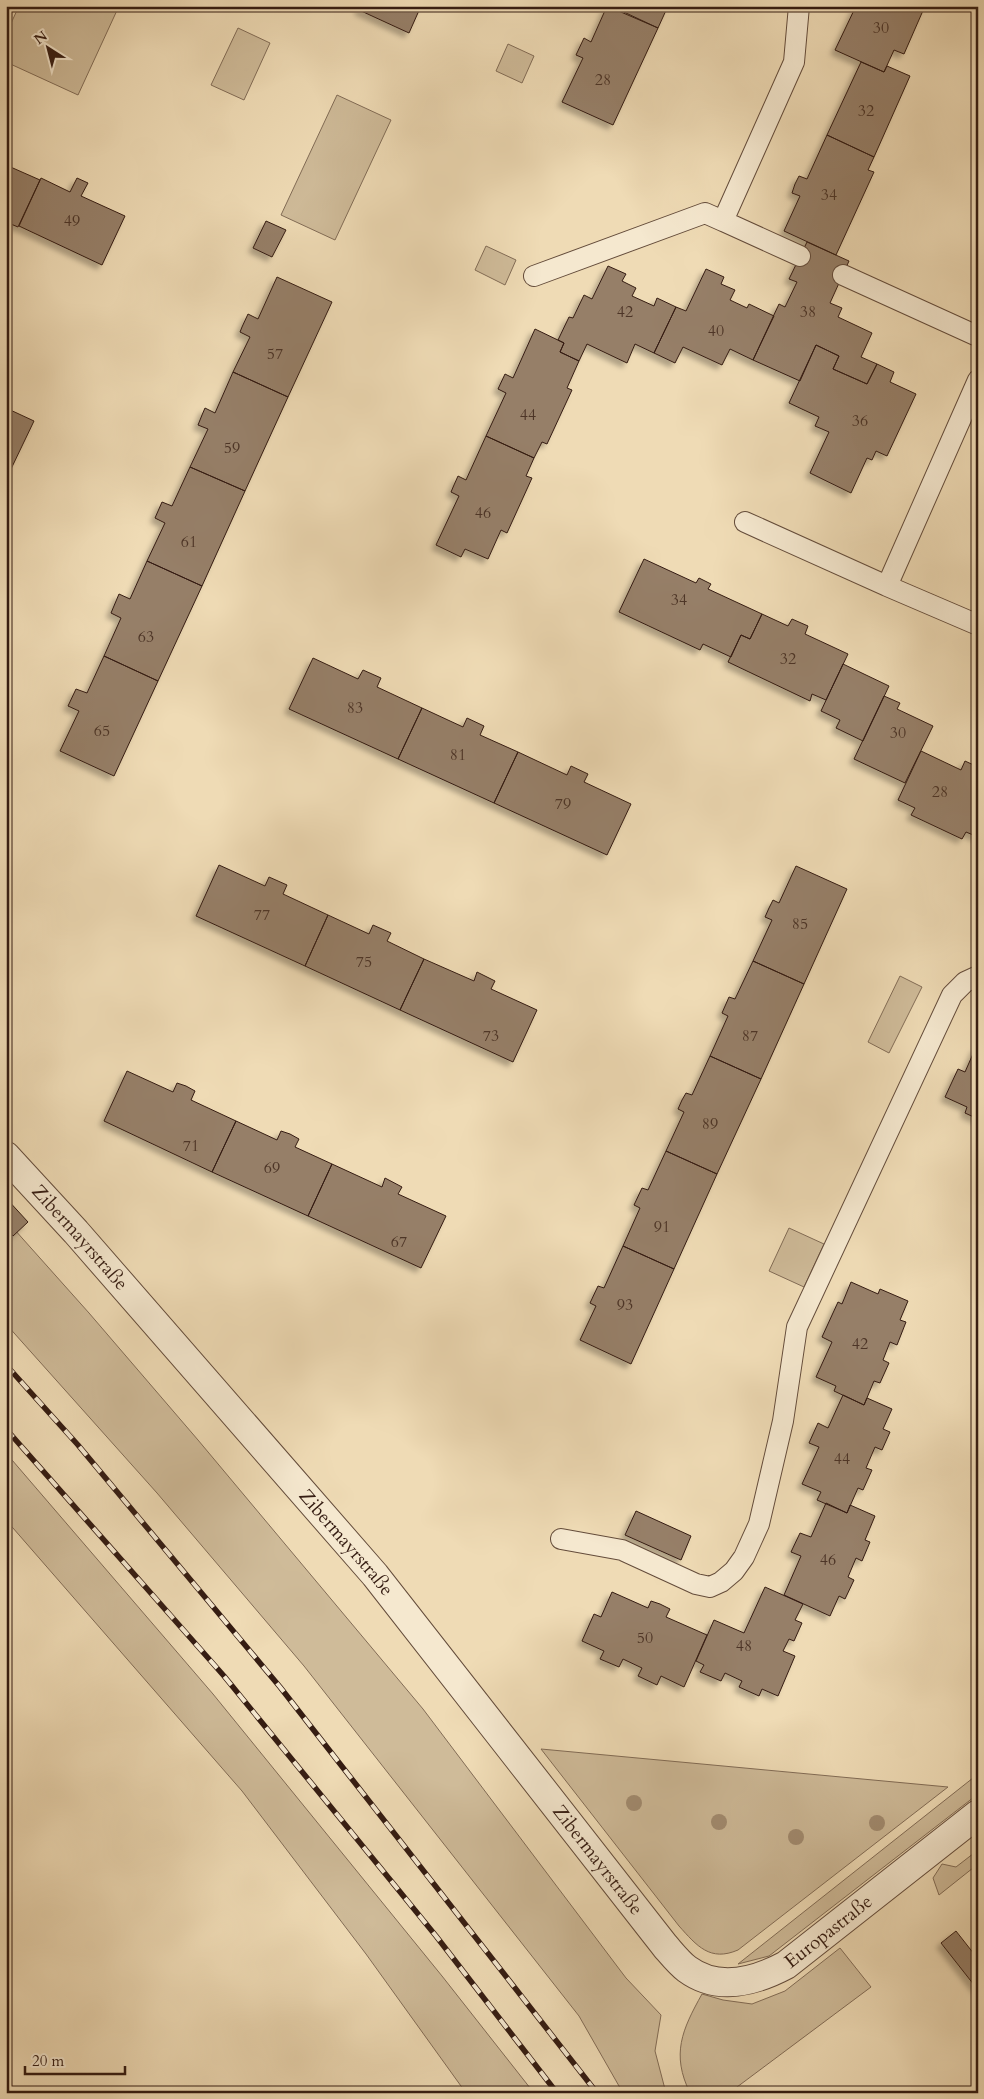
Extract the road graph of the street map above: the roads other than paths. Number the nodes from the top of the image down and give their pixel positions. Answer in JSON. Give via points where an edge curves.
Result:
{"nodes":[{"id":1,"x":799,"y":6,"type":"edge"},
{"id":2,"x":723,"y":221,"type":"junction"},
{"id":3,"x":800,"y":256,"type":"dead end"},
{"id":4,"x":843,"y":275,"type":"dead end"},
{"id":5,"x":534,"y":276,"type":"dead end"},
{"id":6,"x":977,"y":333,"type":"edge"},
{"id":7,"x":978,"y":380,"type":"edge"},
{"id":8,"x":745,"y":522,"type":"dead end"},
{"id":9,"x":887,"y":586,"type":"junction"},
{"id":10,"x":978,"y":626,"type":"edge"},
{"id":11,"x":978,"y":976,"type":"edge"},
{"id":12,"x":6,"y":1156,"type":"edge"},
{"id":13,"x":561,"y":1539,"type":"dead end"},
{"id":14,"x":978,"y":1814,"type":"edge"},
{"id":15,"x":665,"y":1946,"type":"joint"}],
"edges":[{"from":1,"to":2,"type":"lane","via":[[794,62]]},
{"from":2,"to":3,"type":"lane"},
{"from":2,"to":5,"type":"lane","via":[[705,213]]},
{"from":4,"to":6,"type":"lane"},
{"from":7,"to":9,"type":"lane"},
{"from":8,"to":9,"type":"lane"},
{"from":9,"to":10,"type":"lane"},
{"from":11,"to":13,"type":"lane","via":[[965,982],[952,995],[797,1327],[783,1421],[759,1524],[734,1571],[710,1587],[696,1584],[622,1550]]},
{"from":12,"to":15,"type":"street","name":"Zibermayrstraße","via":[[375,1576]]},
{"from":14,"to":15,"type":"street","name":"Europastraße","via":[[786,1965],[765,1976],[741,1983],[710,1980],[687,1969]]}]}
